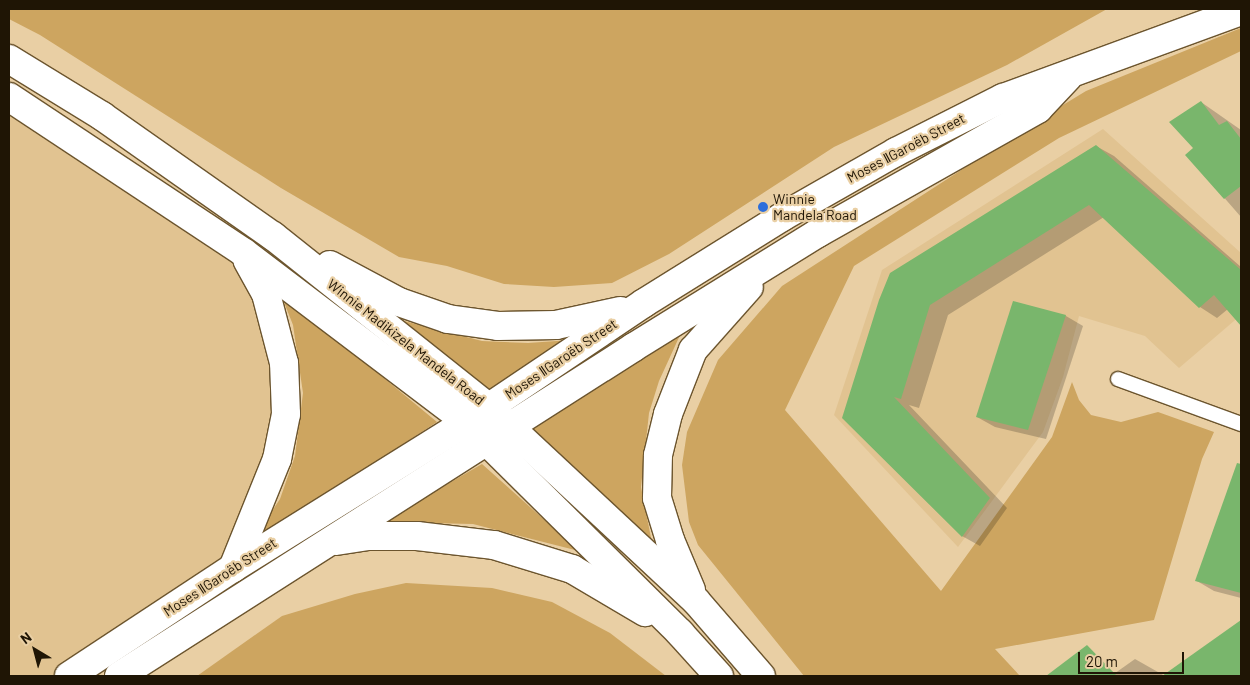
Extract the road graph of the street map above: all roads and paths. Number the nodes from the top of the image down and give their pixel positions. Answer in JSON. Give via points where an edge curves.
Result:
{"nodes":[{"id":1,"x":1241,"y":11,"type":"edge"},
{"id":2,"x":9,"y":59,"type":"edge"},
{"id":3,"x":1071,"y":74,"type":"junction"},
{"id":4,"x":9,"y":97,"type":"edge"},
{"id":5,"x":273,"y":236,"type":"junction"},
{"id":6,"x":243,"y":252,"type":"junction"},
{"id":7,"x":767,"y":267,"type":"junction"},
{"id":8,"x":644,"y":303,"type":"junction"},
{"id":9,"x":1118,"y":379,"type":"dead end"},
{"id":10,"x":488,"y":407,"type":"junction"},
{"id":11,"x":466,"y":422,"type":"junction"},
{"id":12,"x":1241,"y":424,"type":"edge"},
{"id":13,"x":500,"y":434,"type":"junction"},
{"id":14,"x":325,"y":543,"type":"junction"},
{"id":15,"x":232,"y":568,"type":"junction"},
{"id":16,"x":696,"y":601,"type":"junction"},
{"id":17,"x":680,"y":633,"type":"junction"},
{"id":18,"x":69,"y":676,"type":"edge"},
{"id":19,"x":119,"y":676,"type":"edge"},
{"id":20,"x":719,"y":676,"type":"edge"},
{"id":21,"x":761,"y":676,"type":"edge"}],
"edges":[{"from":1,"to":3,"type":"main road","name":"Moses ǁGaroëb Street"},
{"from":2,"to":5,"type":"main road","name":"Winnie Madikizela Mandela Road","via":[[102,116]]},
{"from":3,"to":7,"type":"main road","name":"Moses ǁGaroëb Street","via":[[1038,109],[818,233]]},
{"from":3,"to":8,"type":"main road","name":"Moses ǁGaroëb Street","via":[[1003,98],[896,152],[782,217]]},
{"from":4,"to":6,"type":"main road","name":"Winnie Madikizela Mandela Road"},
{"from":5,"to":8,"type":"main road","via":[[398,302],[448,319],[498,326],[556,324],[600,317]]},
{"from":5,"to":10,"type":"main road","name":"Winnie Madikizela Mandela Road"},
{"from":6,"to":11,"type":"main road","name":"Winnie Madikizela Mandela Road"},
{"from":6,"to":15,"type":"main road","via":[[266,294],[284,363],[286,414],[278,459]]},
{"from":7,"to":13,"type":"main road","name":"Moses ǁGaroëb Street","via":[[634,346]]},
{"from":7,"to":16,"type":"main road","via":[[693,350],[668,414],[658,456],[657,498],[670,540]]},
{"from":8,"to":10,"type":"main road","name":"Moses ǁGaroëb Street"},
{"from":9,"to":12,"type":"lane"},
{"from":10,"to":11,"type":"main road","name":"Moses ǁGaroëb Street"},
{"from":10,"to":13,"type":"main road","name":"Winnie Madikizela Mandela Road"},
{"from":11,"to":13,"type":"main road","name":"Winnie Madikizela Mandela Road"},
{"from":11,"to":15,"type":"main road","name":"Moses ǁGaroëb Street"},
{"from":13,"to":14,"type":"main road","name":"Moses ǁGaroëb Street"},
{"from":13,"to":16,"type":"main road","name":"Winnie Madikizela Mandela Road"},
{"from":13,"to":17,"type":"main road","name":"Winnie Madikizela Mandela Road"},
{"from":14,"to":17,"type":"main road","via":[[369,536],[398,536],[494,545],[572,569]]},
{"from":14,"to":19,"type":"main road","name":"Moses ǁGaroëb Street"},
{"from":15,"to":18,"type":"main road","name":"Moses ǁGaroëb Street"},
{"from":16,"to":21,"type":"main road","name":"Winnie Madikizela Mandela Road"},
{"from":17,"to":20,"type":"main road","name":"Winnie Madikizela Mandela Road"}]}
